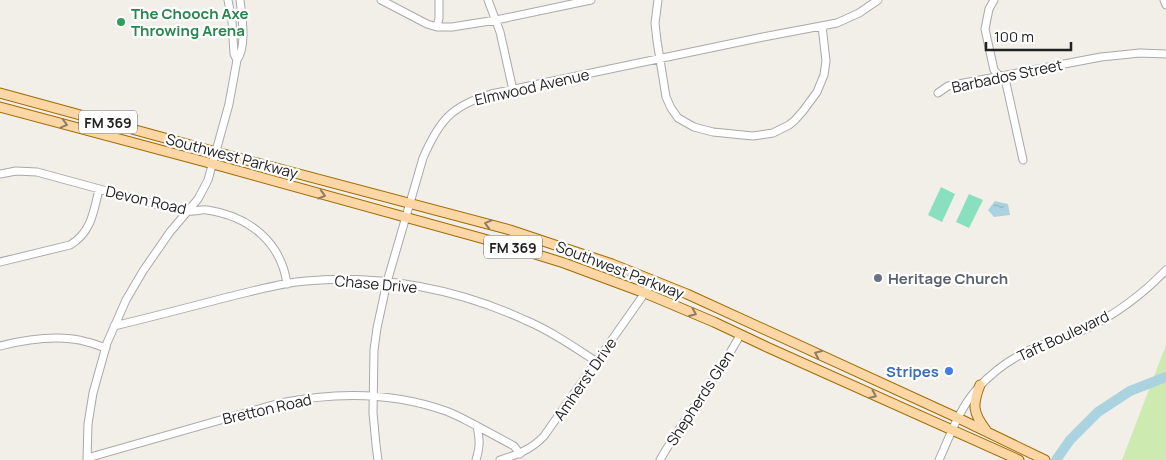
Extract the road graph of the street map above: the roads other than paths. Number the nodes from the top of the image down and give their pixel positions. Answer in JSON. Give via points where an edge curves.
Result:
{"nodes":[{"id":1,"x":228,"y":0,"type":"edge"},
{"id":2,"x":240,"y":0,"type":"edge"},
{"id":3,"x":381,"y":0,"type":"edge"},
{"id":4,"x":439,"y":0,"type":"edge"},
{"id":5,"x":488,"y":0,"type":"edge"},
{"id":6,"x":591,"y":0,"type":"edge"},
{"id":7,"x":658,"y":0,"type":"edge"},
{"id":8,"x":878,"y":0,"type":"edge"},
{"id":9,"x":994,"y":0,"type":"edge"},
{"id":10,"x":1164,"y":0,"type":"edge"},
{"id":11,"x":1166,"y":4,"type":"edge"},
{"id":12,"x":496,"y":20,"type":"junction"},
{"id":13,"x":822,"y":26,"type":"junction"},
{"id":14,"x":437,"y":27,"type":"junction"},
{"id":15,"x":1166,"y":54,"type":"edge"},
{"id":16,"x":660,"y":58,"type":"junction"},
{"id":17,"x":237,"y":60,"type":"junction"},
{"id":18,"x":998,"y":76,"type":"junction"},
{"id":19,"x":513,"y":90,"type":"junction"},
{"id":20,"x":0,"y":93,"type":"edge"},
{"id":21,"x":938,"y":93,"type":"dead end"},
{"id":22,"x":38,"y":103,"type":"junction"},
{"id":23,"x":0,"y":107,"type":"edge"},
{"id":24,"x":33,"y":116,"type":"junction"},
{"id":25,"x":216,"y":152,"type":"junction"},
{"id":26,"x":1023,"y":160,"type":"dead end"},
{"id":27,"x":213,"y":164,"type":"junction"},
{"id":28,"x":0,"y":174,"type":"edge"},
{"id":29,"x":99,"y":189,"type":"junction"},
{"id":30,"x":410,"y":203,"type":"junction"},
{"id":31,"x":188,"y":211,"type":"junction"},
{"id":32,"x":406,"y":218,"type":"junction"},
{"id":33,"x":585,"y":254,"type":"junction"},
{"id":34,"x":0,"y":262,"type":"edge"},
{"id":35,"x":580,"y":269,"type":"junction"},
{"id":36,"x":1166,"y":270,"type":"edge"},
{"id":37,"x":654,"y":280,"type":"junction"},
{"id":38,"x":387,"y":282,"type":"junction"},
{"id":39,"x":287,"y":284,"type":"junction"},
{"id":40,"x":646,"y":293,"type":"junction"},
{"id":41,"x":114,"y":326,"type":"junction"},
{"id":42,"x":740,"y":335,"type":"junction"},
{"id":43,"x":0,"y":346,"type":"edge"},
{"id":44,"x":106,"y":348,"type":"junction"},
{"id":45,"x":597,"y":362,"type":"junction"},
{"id":46,"x":860,"y":374,"type":"junction"},
{"id":47,"x":980,"y":385,"type":"junction"},
{"id":48,"x":856,"y":388,"type":"junction"},
{"id":49,"x":374,"y":396,"type":"junction"},
{"id":50,"x":958,"y":418,"type":"junction"},
{"id":51,"x":477,"y":426,"type":"junction"},
{"id":52,"x":953,"y":431,"type":"junction"},
{"id":53,"x":988,"y":433,"type":"junction"},
{"id":54,"x":520,"y":454,"type":"junction"},
{"id":55,"x":87,"y":459,"type":"edge"},
{"id":56,"x":378,"y":460,"type":"edge"},
{"id":57,"x":476,"y":460,"type":"edge"},
{"id":58,"x":500,"y":460,"type":"edge"},
{"id":59,"x":660,"y":460,"type":"edge"},
{"id":60,"x":939,"y":460,"type":"edge"},
{"id":61,"x":1019,"y":460,"type":"edge"},
{"id":62,"x":1045,"y":460,"type":"edge"}],
"edges":[{"from":1,"to":17,"type":"street"},
{"from":2,"to":17,"type":"street","via":[[242,54]]},
{"from":3,"to":14,"type":"street"},
{"from":4,"to":14,"type":"street"},
{"from":5,"to":12,"type":"street"},
{"from":6,"to":12,"type":"street"},
{"from":7,"to":16,"type":"street","via":[[655,23]]},
{"from":8,"to":13,"type":"street","name":"Elmwood Avenue","via":[[850,18]]},
{"from":9,"to":18,"type":"street","via":[[985,29]]},
{"from":10,"to":11,"type":"street"},
{"from":12,"to":14,"type":"street"},
{"from":12,"to":19,"type":"street"},
{"from":13,"to":16,"type":"street","name":"Elmwood Avenue"},
{"from":13,"to":16,"type":"street","via":[[826,61],[817,92],[795,120],[773,133],[753,136],[728,134],[686,124],[678,118],[666,97]]},
{"from":15,"to":18,"type":"street","name":"Barbados Street","via":[[1101,57]]},
{"from":16,"to":19,"type":"street","name":"Elmwood Avenue"},
{"from":17,"to":25,"type":"street"},
{"from":18,"to":21,"type":"street","name":"Barbados Street","via":[[948,86]]},
{"from":18,"to":26,"type":"street","via":[[1006,83]]},
{"from":19,"to":30,"type":"street","name":"Elmwood Avenue","via":[[474,99],[446,118],[426,152]]},
{"from":20,"to":22,"type":"main road","name":"Southwest Parkway","number":"FM 369"},
{"from":22,"to":24,"type":"main road"},
{"from":22,"to":25,"type":"main road","name":"Southwest Parkway","number":"FM 369"},
{"from":23,"to":24,"type":"main road","name":"Southwest Parkway","number":"FM 369"},
{"from":24,"to":27,"type":"main road","name":"Southwest Parkway","number":"FM 369","one_way":true},
{"from":25,"to":27,"type":"street"},
{"from":25,"to":30,"type":"main road","name":"Southwest Parkway","number":"FM 369"},
{"from":27,"to":31,"type":"street","via":[[204,189]]},
{"from":27,"to":32,"type":"main road","name":"Southwest Parkway","number":"FM 369","one_way":true},
{"from":28,"to":29,"type":"street","name":"Devon Road","via":[[28,171]]},
{"from":29,"to":31,"type":"street","name":"Devon Road"},
{"from":29,"to":34,"type":"street","via":[[88,227],[76,242]]},
{"from":30,"to":32,"type":"street","name":"Elmwood Avenue"},
{"from":33,"to":30,"type":"main road","name":"Southwest Parkway","number":"FM 369","one_way":true},
{"from":31,"to":39,"type":"street","name":"Devon Road","via":[[222,212],[262,234],[277,254]]},
{"from":31,"to":41,"type":"street","via":[[147,264]]},
{"from":32,"to":35,"type":"main road","name":"Southwest Parkway","number":"FM 369"},
{"from":32,"to":38,"type":"street","name":"Elmwood Avenue"},
{"from":33,"to":35,"type":"main road"},
{"from":33,"to":37,"type":"main road","name":"Southwest Parkway","number":"FM 369"},
{"from":35,"to":40,"type":"main road","name":"Southwest Parkway","number":"FM 369"},
{"from":36,"to":47,"type":"street","name":"Taft Boulevard","via":[[1103,320],[1024,353],[1003,365]]},
{"from":37,"to":40,"type":"street","name":"Amherst Drive"},
{"from":46,"to":37,"type":"main road","name":"Southwest Parkway","number":"FM 369","one_way":true},
{"from":38,"to":39,"type":"street","name":"Chase Drive","via":[[340,279]]},
{"from":38,"to":45,"type":"street","name":"Chase Drive","via":[[467,298],[497,308],[527,320]]},
{"from":38,"to":49,"type":"street","name":"Elmwood Avenue","via":[[375,340]]},
{"from":39,"to":41,"type":"street","name":"Chase Drive"},
{"from":40,"to":42,"type":"main road","name":"Southwest Parkway","number":"FM 369","one_way":true},
{"from":40,"to":45,"type":"street","name":"Amherst Drive"},
{"from":41,"to":44,"type":"street"},
{"from":42,"to":48,"type":"main road","name":"Southwest Parkway","number":"FM 369"},
{"from":42,"to":59,"type":"street","name":"Shepherds Glen"},
{"from":43,"to":44,"type":"street","via":[[59,338],[86,341]]},
{"from":44,"to":55,"type":"street","via":[[93,392]]},
{"from":45,"to":54,"type":"street","name":"Amherst Drive","via":[[544,436]]},
{"from":46,"to":48,"type":"main road"},
{"from":46,"to":50,"type":"main road","name":"Southwest Parkway","number":"FM 369"},
{"from":47,"to":50,"type":"street","name":"Taft Boulevard"},
{"from":47,"to":53,"type":"main road","via":[[975,408],[977,419]]},
{"from":48,"to":52,"type":"main road","name":"Southwest Parkway","number":"FM 369","one_way":true},
{"from":49,"to":51,"type":"street","name":"Bretton Road","via":[[445,411]]},
{"from":49,"to":55,"type":"street","name":"Bretton Road","via":[[342,395],[280,403]]},
{"from":49,"to":56,"type":"street","name":"Elmwood Avenue"},
{"from":50,"to":52,"type":"street","name":"Taft Boulevard"},
{"from":50,"to":53,"type":"main road","name":"Southwest Parkway","number":"FM 369"},
{"from":51,"to":54,"type":"street","name":"Bretton Road","via":[[514,446]]},
{"from":51,"to":57,"type":"street","via":[[480,448]]},
{"from":52,"to":60,"type":"street","name":"Taft Boulevard"},
{"from":52,"to":61,"type":"main road","name":"Southwest Parkway","number":"FM 369"},
{"from":53,"to":62,"type":"main road","name":"Southwest Parkway","number":"FM 369"},
{"from":54,"to":58,"type":"street","name":"Amherst Drive"}]}
